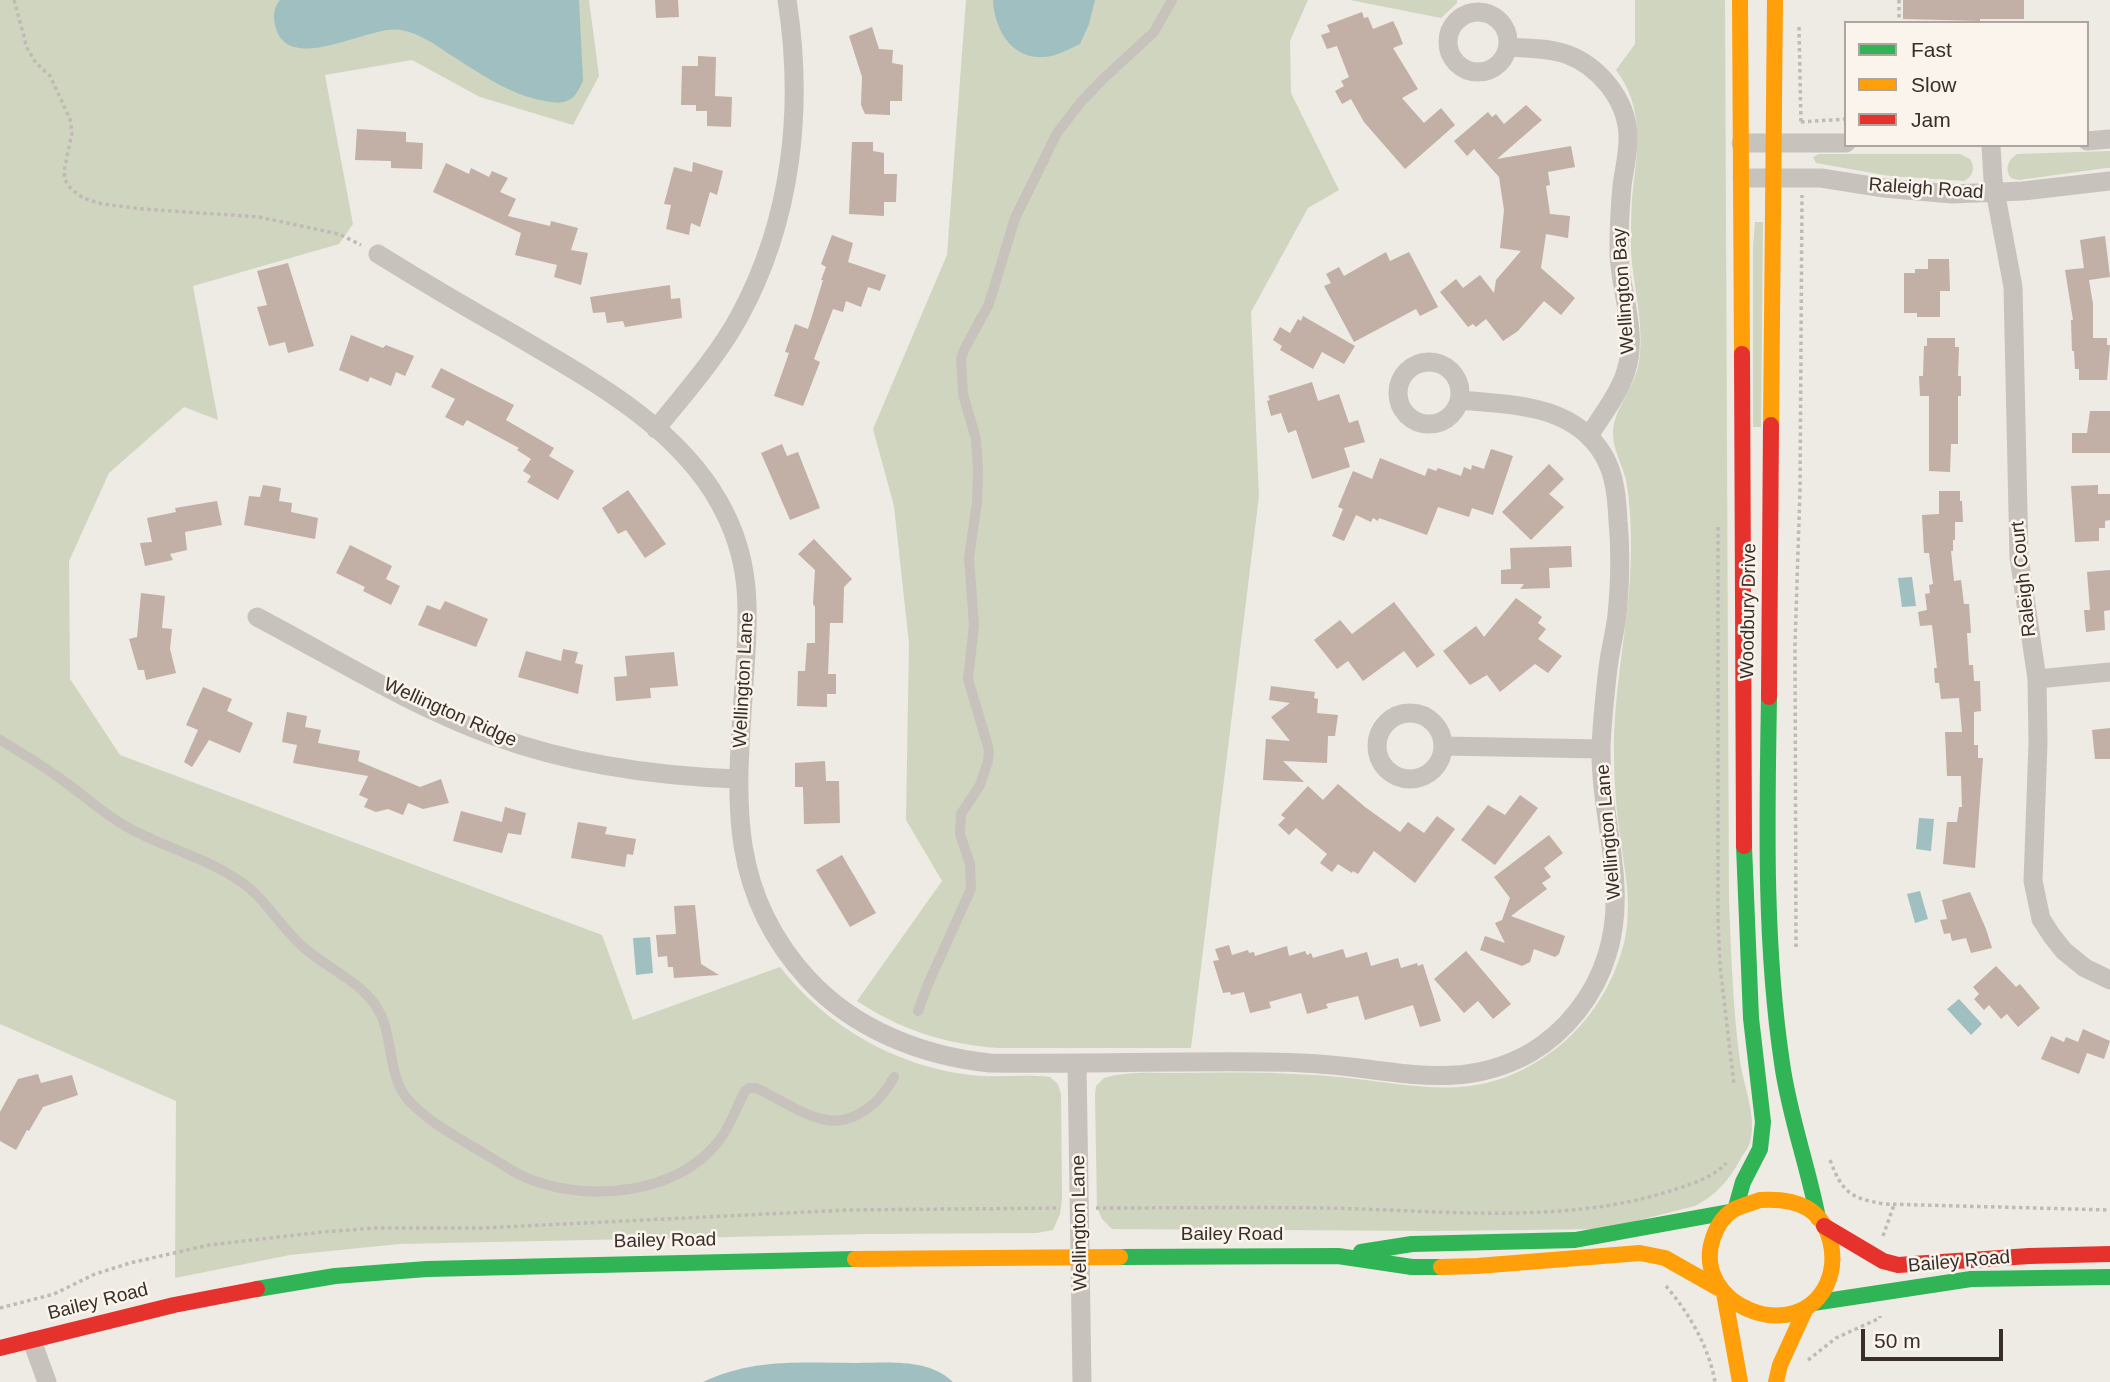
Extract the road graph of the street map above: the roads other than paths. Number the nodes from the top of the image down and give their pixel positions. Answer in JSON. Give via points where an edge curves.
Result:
{"nodes":[{"id":1,"x":787,"y":0,"type":"edge"},
{"id":2,"x":1172,"y":0,"type":"edge"},
{"id":3,"x":1740,"y":0,"type":"edge"},
{"id":4,"x":1775,"y":0,"type":"edge"},
{"id":5,"x":1508,"y":47,"type":"dead end"},
{"id":6,"x":2110,"y":139,"type":"edge"},
{"id":7,"x":2089,"y":141,"type":"edge"},
{"id":8,"x":1741,"y":143,"type":"junction"},
{"id":9,"x":1775,"y":143,"type":"junction"},
{"id":10,"x":1844,"y":143,"type":"edge"},
{"id":11,"x":1991,"y":147,"type":"edge"},
{"id":12,"x":1742,"y":178,"type":"junction"},
{"id":13,"x":1775,"y":178,"type":"junction"},
{"id":14,"x":2110,"y":181,"type":"edge"},
{"id":15,"x":1996,"y":193,"type":"junction"},
{"id":16,"x":378,"y":254,"type":"road end"},
{"id":17,"x":1460,"y":400,"type":"dead end"},
{"id":18,"x":656,"y":429,"type":"junction"},
{"id":19,"x":1589,"y":436,"type":"junction"},
{"id":20,"x":257,"y":617,"type":"dead end"},
{"id":21,"x":2110,"y":673,"type":"edge"},
{"id":22,"x":2037,"y":679,"type":"junction"},
{"id":23,"x":0,"y":740,"type":"edge"},
{"id":24,"x":1444,"y":746,"type":"dead end"},
{"id":25,"x":1601,"y":749,"type":"junction"},
{"id":26,"x":738,"y":779,"type":"junction"},
{"id":27,"x":2110,"y":980,"type":"edge"},
{"id":28,"x":918,"y":1011,"type":"dead end"},
{"id":29,"x":1077,"y":1064,"type":"junction"},
{"id":30,"x":894,"y":1077,"type":"dead end"},
{"id":31,"x":1732,"y":1209,"type":"junction"},
{"id":32,"x":1821,"y":1222,"type":"junction"},
{"id":33,"x":2110,"y":1254,"type":"edge"},
{"id":34,"x":1338,"y":1256,"type":"junction"},
{"id":35,"x":1080,"y":1257,"type":"junction"},
{"id":36,"x":2110,"y":1277,"type":"edge"},
{"id":37,"x":1721,"y":1291,"type":"junction"},
{"id":38,"x":1810,"y":1305,"type":"junction"},
{"id":39,"x":32,"y":1340,"type":"junction"},
{"id":40,"x":0,"y":1348,"type":"edge"},
{"id":41,"x":47,"y":1382,"type":"edge"},
{"id":42,"x":1082,"y":1382,"type":"edge"},
{"id":43,"x":1740,"y":1382,"type":"edge"},
{"id":44,"x":1776,"y":1382,"type":"edge"}],
"edges":[{"from":1,"to":18,"type":"street","via":[[794,44],[793,140],[773,235],[738,318]]},
{"from":2,"to":28,"type":"lane","via":[[1154,32],[1096,86],[1057,133],[1015,218],[989,304],[961,358],[978,469],[969,558],[974,625],[968,679],[989,750],[983,776],[960,823],[971,889]]},
{"from":3,"to":8,"type":"main road","name":"Woodbury Drive"},
{"from":4,"to":9,"type":"main road","name":"Woodbury Drive"},
{"from":5,"to":19,"type":"street","name":"Wellington Bay","via":[[1543,49],[1588,66],[1605,80],[1626,118],[1619,254],[1630,355],[1626,373]]},
{"from":6,"to":7,"type":"street"},
{"from":8,"to":9,"type":"street"},
{"from":8,"to":12,"type":"main road","name":"Woodbury Drive"},
{"from":9,"to":10,"type":"street"},
{"from":9,"to":13,"type":"main road","name":"Woodbury Drive"},
{"from":11,"to":15,"type":"street","name":"Raleigh Court"},
{"from":12,"to":13,"type":"street","name":"Raleigh Road"},
{"from":12,"to":31,"type":"main road","name":"Woodbury Drive","via":[[1744,888],[1751,1018],[1763,1122],[1760,1149]]},
{"from":13,"to":15,"type":"street","name":"Raleigh Road"},
{"from":13,"to":32,"type":"main road","name":"Woodbury Drive","via":[[1769,661],[1771,952],[1784,1081]]},
{"from":14,"to":15,"type":"street","name":"Raleigh Road"},
{"from":15,"to":22,"type":"street","name":"Raleigh Court","via":[[2013,287],[2019,557]]},
{"from":16,"to":18,"type":"street","name":"Wellington Lane","via":[[554,358]]},
{"from":17,"to":19,"type":"street","name":"Wellington Lane","via":[[1542,410],[1577,425]]},
{"from":18,"to":26,"type":"street","name":"Wellington Lane","via":[[707,483],[727,516],[741,556],[748,607]]},
{"from":19,"to":25,"type":"street","name":"Wellington Lane","via":[[1604,455],[1615,485],[1620,545],[1617,617]]},
{"from":20,"to":26,"type":"street","name":"Wellington Ridge","via":[[422,705],[516,743],[631,770]]},
{"from":21,"to":22,"type":"street"},
{"from":22,"to":27,"type":"street","name":"Raleigh Court","via":[[2032,858],[2036,900],[2041,919],[2064,951]]},
{"from":23,"to":30,"type":"lane","via":[[122,824],[203,859],[251,890],[302,946],[376,1006],[395,1073],[411,1104],[530,1180],[591,1191],[642,1188],[681,1171],[708,1152],[750,1088],[831,1121],[871,1107]]},
{"from":24,"to":25,"type":"street"},
{"from":25,"to":29,"type":"street","name":"Wellington Lane","via":[[1617,898],[1607,957],[1575,1015],[1553,1038],[1528,1054],[1501,1066],[1447,1077],[1312,1063]]},
{"from":26,"to":29,"type":"street","name":"Wellington Lane","via":[[741,842],[757,900],[782,947],[822,994],[877,1030],[953,1060]]},
{"from":29,"to":35,"type":"street","name":"Wellington Lane"},
{"from":31,"to":32,"type":"main road","via":[[1747,1202],[1778,1200],[1798,1204]]},
{"from":31,"to":34,"type":"main road","name":"Bailey Road","via":[[1575,1240],[1412,1244]]},
{"from":31,"to":37,"type":"main road","via":[[1718,1224],[1709,1252],[1712,1276]]},
{"from":32,"to":33,"type":"main road","name":"Bailey Road","via":[[1880,1259],[1898,1265]]},
{"from":32,"to":38,"type":"main road","via":[[1831,1247],[1830,1276],[1826,1288]]},
{"from":34,"to":35,"type":"main road","name":"Bailey Road"},
{"from":34,"to":37,"type":"main road","name":"Bailey Road","via":[[1412,1267],[1650,1254]]},
{"from":35,"to":39,"type":"main road","name":"Bailey Road","via":[[381,1272],[218,1296]]},
{"from":35,"to":42,"type":"street","name":"Wellington Lane"},
{"from":36,"to":38,"type":"main road","name":"Bailey Road","via":[[1971,1279]]},
{"from":37,"to":38,"type":"main road","via":[[1747,1311],[1765,1316],[1791,1314]]},
{"from":37,"to":43,"type":"main road"},
{"from":38,"to":44,"type":"main road"},
{"from":39,"to":40,"type":"main road","name":"Bailey Road"},
{"from":39,"to":41,"type":"street"}]}
